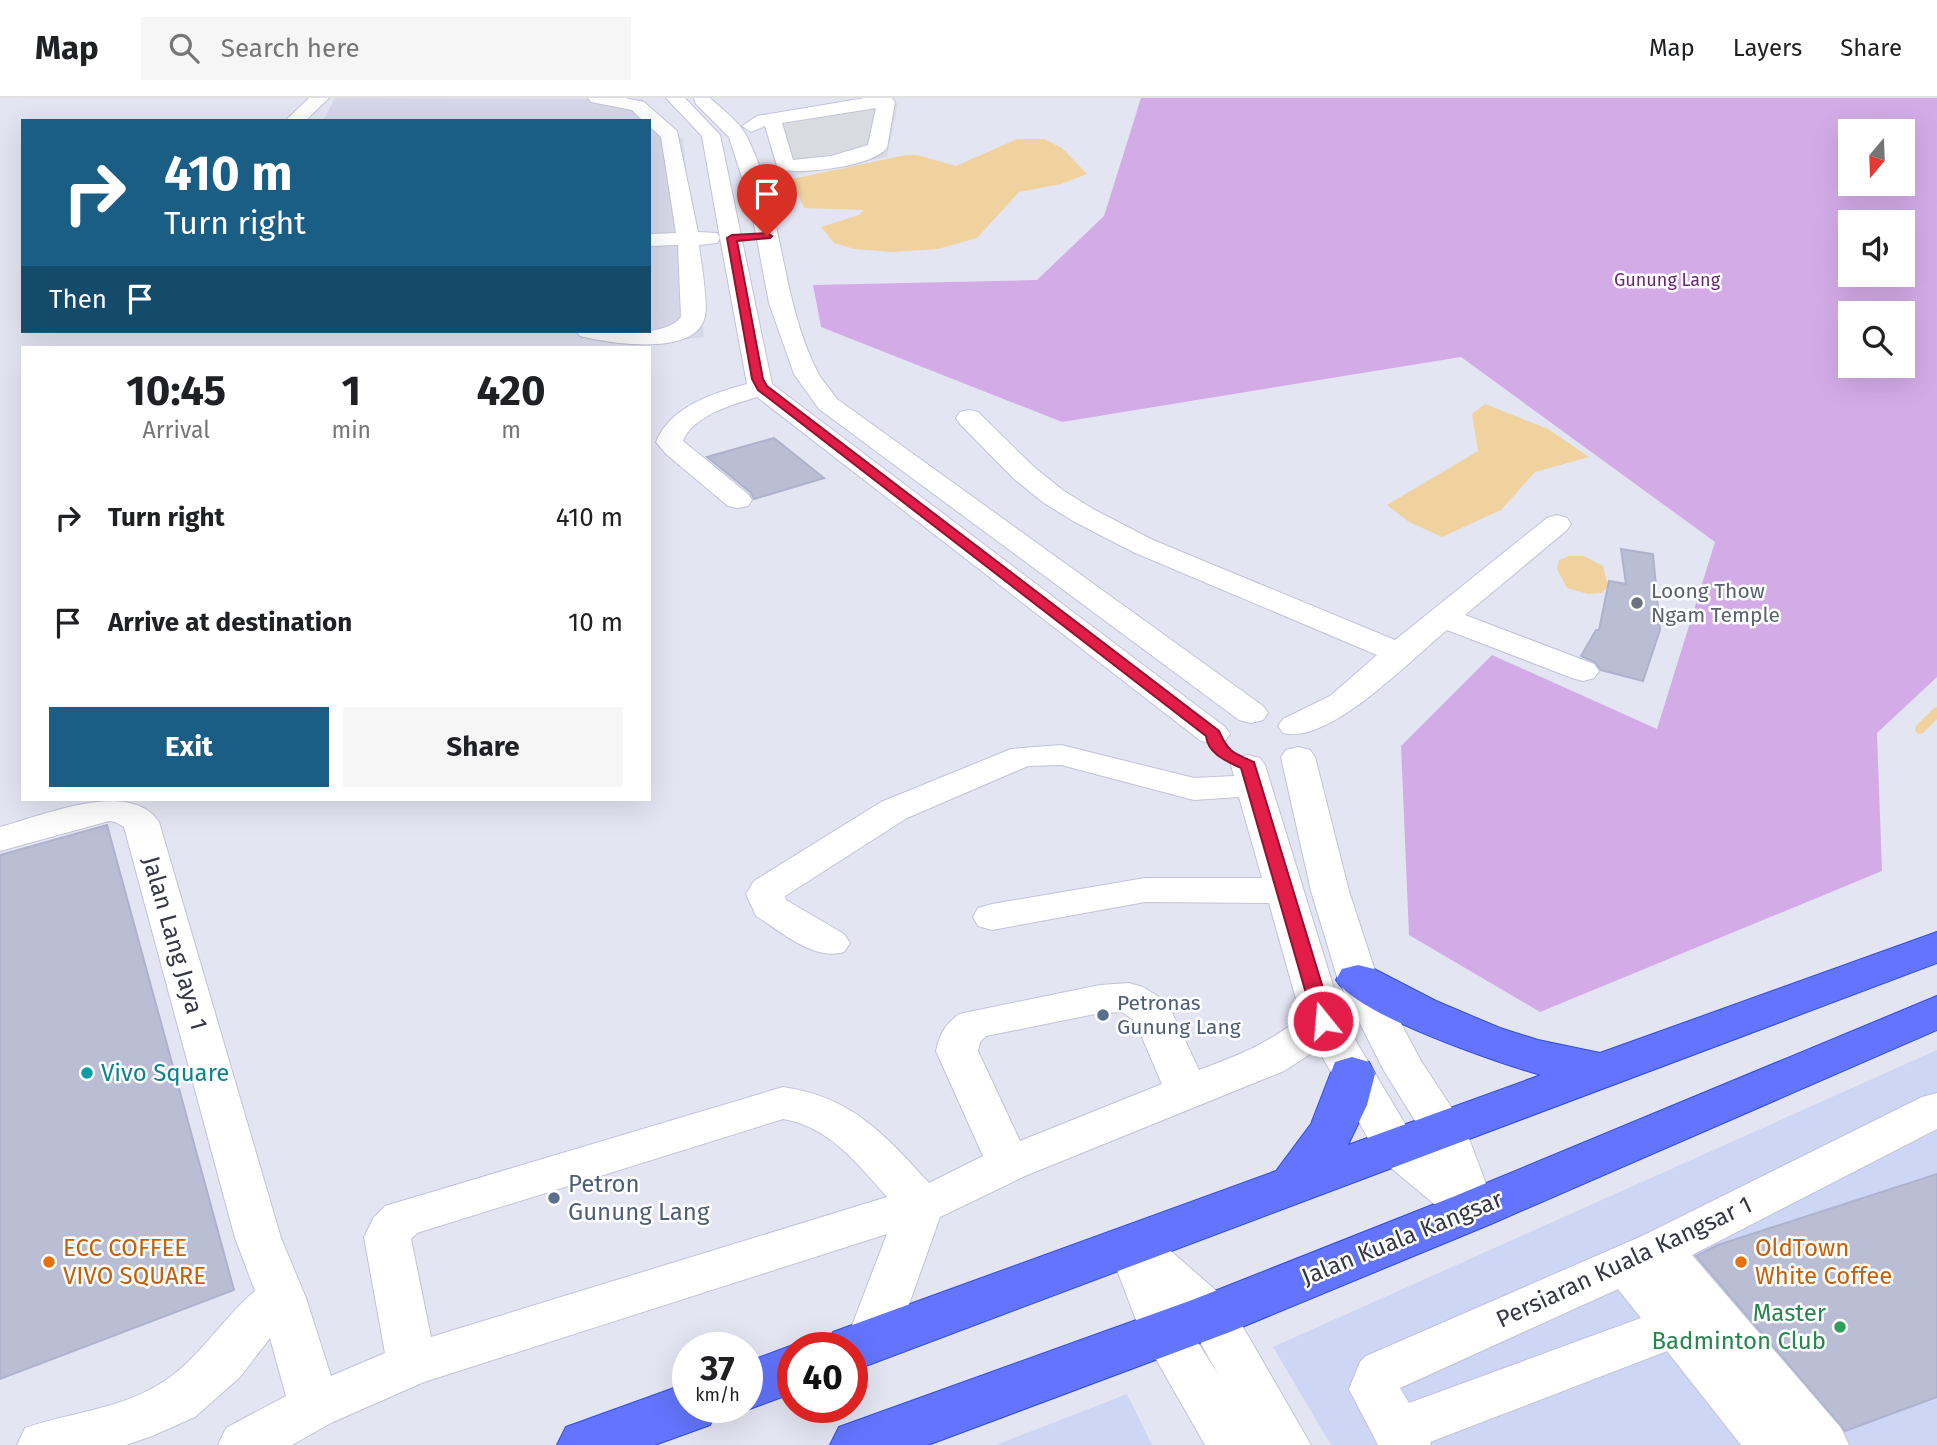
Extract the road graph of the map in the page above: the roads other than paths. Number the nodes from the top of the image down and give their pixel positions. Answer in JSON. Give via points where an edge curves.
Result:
{"nodes":[{"id":1,"x":320,"y":98,"type":"edge"},
{"id":2,"x":597,"y":98,"type":"edge"},
{"id":3,"x":675,"y":98,"type":"edge"},
{"id":4,"x":700,"y":98,"type":"edge"},
{"id":5,"x":879,"y":106,"type":"edge"},
{"id":6,"x":296,"y":119,"type":"edge"},
{"id":7,"x":776,"y":136,"type":"junction"},
{"id":8,"x":738,"y":137,"type":"junction"},
{"id":9,"x":843,"y":139,"type":"dead end"},
{"id":10,"x":805,"y":147,"type":"dead end"},
{"id":11,"x":674,"y":159,"type":"junction"},
{"id":12,"x":651,"y":162,"type":"edge"},
{"id":13,"x":767,"y":236,"type":"junction"},
{"id":14,"x":688,"y":238,"type":"junction"},
{"id":15,"x":732,"y":238,"type":"junction"},
{"id":16,"x":651,"y":240,"type":"edge"},
{"id":17,"x":600,"y":333,"type":"edge"},
{"id":18,"x":762,"y":388,"type":"junction"},
{"id":19,"x":969,"y":418,"type":"dead end"},
{"id":20,"x":738,"y":500,"type":"dead end"},
{"id":21,"x":1557,"y":524,"type":"dead end"},
{"id":22,"x":1442,"y":617,"type":"junction"},
{"id":23,"x":1399,"y":653,"type":"junction"},
{"id":24,"x":1583,"y":671,"type":"dead end"},
{"id":25,"x":1251,"y":713,"type":"junction"},
{"id":26,"x":1213,"y":734,"type":"junction"},
{"id":27,"x":1297,"y":742,"type":"junction"},
{"id":28,"x":1251,"y":775,"type":"junction"},
{"id":29,"x":0,"y":839,"type":"edge"},
{"id":30,"x":1284,"y":891,"type":"junction"},
{"id":31,"x":992,"y":917,"type":"dead end"},
{"id":32,"x":830,"y":943,"type":"dead end"},
{"id":33,"x":1937,"y":947,"type":"edge"},
{"id":34,"x":1358,"y":980,"type":"junction"},
{"id":35,"x":1937,"y":1012,"type":"edge"},
{"id":36,"x":1323,"y":1021,"type":"junction"},
{"id":37,"x":1603,"y":1071,"type":"junction"},
{"id":38,"x":1352,"y":1074,"type":"junction"},
{"id":39,"x":1187,"y":1090,"type":"junction"},
{"id":40,"x":1937,"y":1109,"type":"edge"},
{"id":41,"x":1443,"y":1128,"type":"junction"},
{"id":42,"x":1395,"y":1146,"type":"junction"},
{"id":43,"x":1009,"y":1164,"type":"junction"},
{"id":44,"x":1293,"y":1183,"type":"junction"},
{"id":45,"x":921,"y":1205,"type":"junction"},
{"id":46,"x":1473,"y":1210,"type":"junction"},
{"id":47,"x":1131,"y":1244,"type":"junction"},
{"id":48,"x":1643,"y":1258,"type":"junction"},
{"id":49,"x":282,"y":1298,"type":"junction"},
{"id":50,"x":1189,"y":1324,"type":"junction"},
{"id":51,"x":1677,"y":1326,"type":"junction"},
{"id":52,"x":867,"y":1332,"type":"edge"},
{"id":53,"x":868,"y":1342,"type":"edge"},
{"id":54,"x":411,"y":1364,"type":"junction"},
{"id":55,"x":315,"y":1406,"type":"junction"},
{"id":56,"x":672,"y":1414,"type":"edge"},
{"id":57,"x":1401,"y":1438,"type":"edge"},
{"id":58,"x":43,"y":1445,"type":"edge"},
{"id":59,"x":244,"y":1445,"type":"edge"},
{"id":60,"x":586,"y":1445,"type":"edge"},
{"id":61,"x":859,"y":1445,"type":"edge"},
{"id":62,"x":1233,"y":1445,"type":"edge"},
{"id":63,"x":1286,"y":1445,"type":"edge"},
{"id":64,"x":1772,"y":1445,"type":"edge"},
{"id":65,"x":1823,"y":1445,"type":"edge"}],
"edges":[{"from":1,"to":6,"type":"street"},
{"from":2,"to":11,"type":"street","via":[[648,112],[670,135]]},
{"from":3,"to":15,"type":"street","via":[[711,135]]},
{"from":4,"to":8,"type":"street"},
{"from":5,"to":7,"type":"street"},
{"from":5,"to":7,"type":"street","via":[[836,107]]},
{"from":5,"to":7,"type":"street","via":[[877,148],[860,155],[785,165]]},
{"from":5,"to":9,"type":"street"},
{"from":7,"to":8,"type":"street","via":[[753,123]]},
{"from":7,"to":10,"type":"street"},
{"from":8,"to":13,"type":"street"},
{"from":11,"to":12,"type":"street"},
{"from":11,"to":14,"type":"street"},
{"from":13,"to":15,"type":"street"},
{"from":13,"to":25,"type":"street","via":[[781,303],[806,374],[828,404]]},
{"from":14,"to":15,"type":"street"},
{"from":14,"to":16,"type":"street"},
{"from":14,"to":17,"type":"street","via":[[693,317],[689,326],[652,337]]},
{"from":15,"to":18,"type":"street"},
{"from":18,"to":20,"type":"street","via":[[699,412],[669,437],[675,448]]},
{"from":18,"to":26,"type":"street"},
{"from":19,"to":23,"type":"street","via":[[1024,473],[1083,515],[1143,546]]},
{"from":21,"to":22,"type":"street"},
{"from":22,"to":23,"type":"street"},
{"from":22,"to":24,"type":"street"},
{"from":23,"to":27,"type":"street"},
{"from":25,"to":26,"type":"street","via":[[1226,720]]},
{"from":25,"to":27,"type":"street","via":[[1276,717]]},
{"from":26,"to":28,"type":"street","via":[[1226,756]]},
{"from":27,"to":28,"type":"street","via":[[1277,766]]},
{"from":27,"to":34,"type":"street","via":[[1330,891]]},
{"from":28,"to":30,"type":"street"},
{"from":28,"to":32,"type":"street","via":[[1194,789],[1062,754],[1023,756],[894,810],[767,890],[770,906]]},
{"from":29,"to":49,"type":"street","name":"Jalan Lang Jaya 1","via":[[108,810],[124,811],[141,822],[258,1238]]},
{"from":30,"to":31,"type":"street","via":[[1145,890]]},
{"from":30,"to":36,"type":"street"},
{"from":33,"to":37,"type":"highway"},
{"from":34,"to":37,"type":"highway","via":[[1467,1034]]},
{"from":34,"to":41,"type":"street","via":[[1404,1069]]},
{"from":35,"to":46,"type":"highway","name":"Jalan Kuala Kangsar"},
{"from":36,"to":38,"type":"street"},
{"from":36,"to":39,"type":"street","via":[[1296,1045],[1269,1060]]},
{"from":37,"to":41,"type":"highway"},
{"from":38,"to":42,"type":"street"},
{"from":38,"to":44,"type":"highway","via":[[1332,1134]]},
{"from":39,"to":43,"type":"street"},
{"from":39,"to":43,"type":"street","via":[[1152,1012],[1129,997],[974,1024],[960,1035],[957,1051]]},
{"from":40,"to":48,"type":"street","name":"Persiaran Kuala Kangsar 1"},
{"from":41,"to":42,"type":"highway"},
{"from":41,"to":46,"type":"street"},
{"from":42,"to":44,"type":"highway"},
{"from":42,"to":46,"type":"street"},
{"from":43,"to":45,"type":"street"},
{"from":44,"to":47,"type":"highway"},
{"from":45,"to":52,"type":"street"},
{"from":45,"to":54,"type":"street"},
{"from":45,"to":54,"type":"street","via":[[841,1122],[813,1107],[783,1103],[401,1219],[387,1237]]},
{"from":46,"to":50,"type":"highway","name":"Jalan Kuala Kangsar"},
{"from":47,"to":50,"type":"street"},
{"from":47,"to":53,"type":"highway"},
{"from":48,"to":51,"type":"street"},
{"from":48,"to":57,"type":"street","name":"Persiaran Kuala Kangsar 1","via":[[1384,1371],[1374,1389]]},
{"from":48,"to":65,"type":"street"},
{"from":49,"to":55,"type":"street","name":"Jalan Lang Jaya 1"},
{"from":49,"to":58,"type":"street","via":[[254,1321],[222,1362],[177,1401],[134,1420]]},
{"from":50,"to":61,"type":"highway","name":"Jalan Kuala Kangsar"},
{"from":50,"to":62,"type":"street"},
{"from":50,"to":63,"type":"street"},
{"from":51,"to":57,"type":"street"},
{"from":51,"to":64,"type":"street"},
{"from":54,"to":55,"type":"street"},
{"from":55,"to":59,"type":"street"},
{"from":56,"to":60,"type":"highway"}]}
